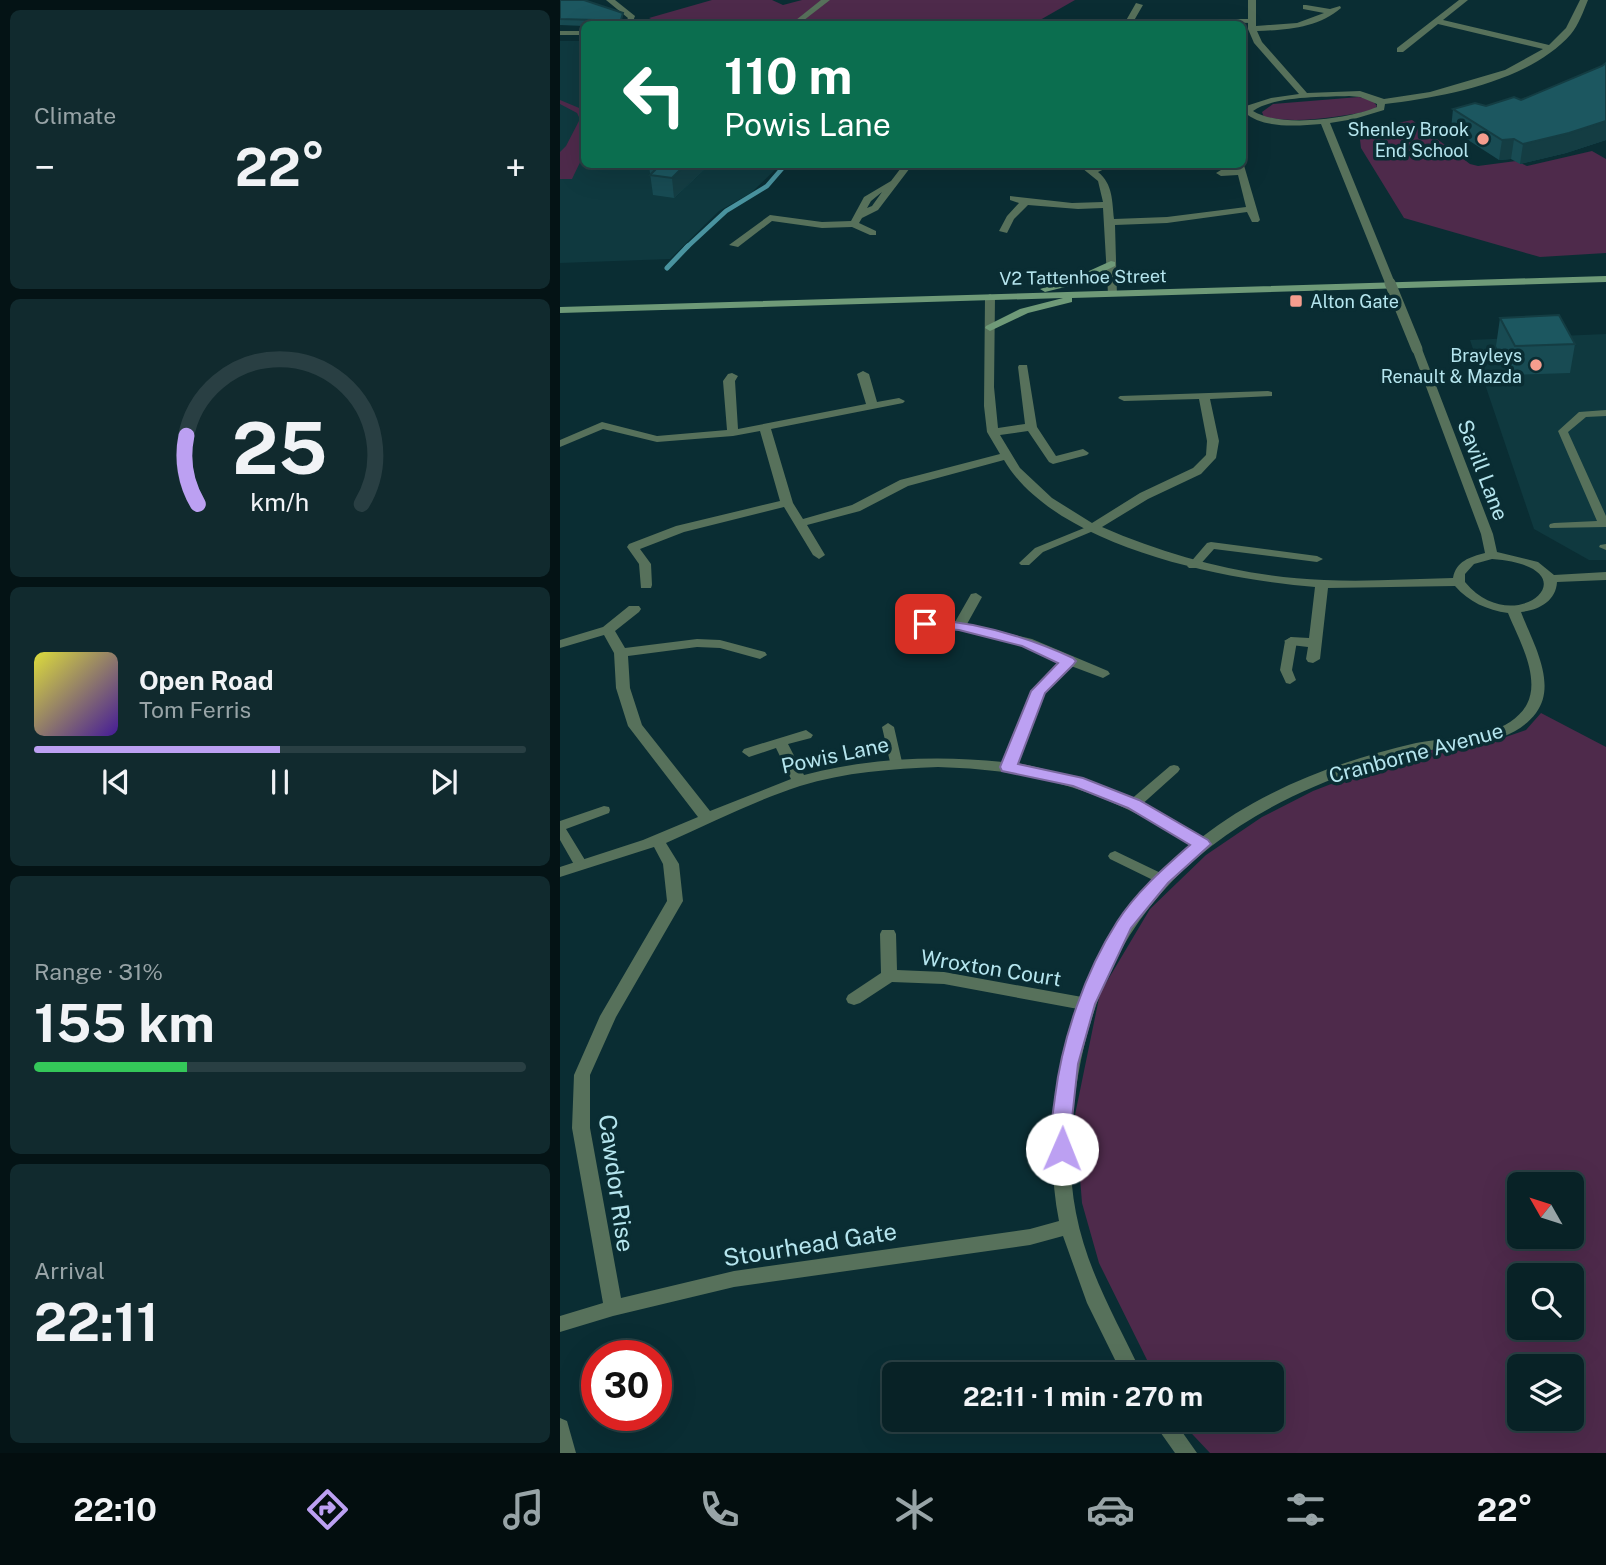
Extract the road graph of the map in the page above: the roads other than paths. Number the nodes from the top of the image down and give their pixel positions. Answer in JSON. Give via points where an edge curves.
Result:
{"nodes":[{"id":1,"x":610,"y":0,"type":"edge"},
{"id":2,"x":826,"y":0,"type":"edge"},
{"id":3,"x":1252,"y":0,"type":"edge"},
{"id":4,"x":1464,"y":0,"type":"edge"},
{"id":5,"x":1584,"y":0,"type":"edge"},
{"id":6,"x":1139,"y":5,"type":"dead end"},
{"id":7,"x":1306,"y":7,"type":"dead end"},
{"id":8,"x":630,"y":21,"type":"edge"},
{"id":9,"x":799,"y":21,"type":"edge"},
{"id":10,"x":1130,"y":21,"type":"edge"},
{"id":11,"x":1437,"y":21,"type":"junction"},
{"id":12,"x":1246,"y":24,"type":"edge"},
{"id":13,"x":1251,"y":25,"type":"junction"},
{"id":14,"x":560,"y":33,"type":"edge"},
{"id":15,"x":581,"y":33,"type":"edge"},
{"id":16,"x":1549,"y":48,"type":"junction"},
{"id":17,"x":1400,"y":50,"type":"dead end"},
{"id":18,"x":1306,"y":97,"type":"junction"},
{"id":19,"x":1381,"y":103,"type":"junction"},
{"id":20,"x":1246,"y":115,"type":"edge"},
{"id":21,"x":1325,"y":120,"type":"junction"},
{"id":22,"x":906,"y":168,"type":"edge"},
{"id":23,"x":1088,"y":168,"type":"edge"},
{"id":24,"x":1101,"y":168,"type":"edge"},
{"id":25,"x":1241,"y":169,"type":"edge"},
{"id":26,"x":1093,"y":171,"type":"junction"},
{"id":27,"x":1222,"y":173,"type":"dead end"},
{"id":28,"x":1013,"y":198,"type":"dead end"},
{"id":29,"x":1024,"y":204,"type":"junction"},
{"id":30,"x":1106,"y":205,"type":"junction"},
{"id":31,"x":1251,"y":209,"type":"junction"},
{"id":32,"x":856,"y":220,"type":"junction"},
{"id":33,"x":1255,"y":220,"type":"dead end"},
{"id":34,"x":1110,"y":222,"type":"junction"},
{"id":35,"x":1004,"y":231,"type":"dead end"},
{"id":36,"x":873,"y":233,"type":"dead end"},
{"id":37,"x":734,"y":245,"type":"dead end"},
{"id":38,"x":1111,"y":264,"type":"junction"},
{"id":39,"x":1606,"y":279,"type":"edge"},
{"id":40,"x":1093,"y":294,"type":"junction"},
{"id":41,"x":1112,"y":294,"type":"junction"},
{"id":42,"x":1016,"y":296,"type":"junction"},
{"id":43,"x":990,"y":297,"type":"junction"},
{"id":44,"x":560,"y":310,"type":"edge"},
{"id":45,"x":990,"y":328,"type":"junction"},
{"id":46,"x":1023,"y":368,"type":"dead end"},
{"id":47,"x":863,"y":374,"type":"dead end"},
{"id":48,"x":732,"y":376,"type":"dead end"},
{"id":49,"x":1268,"y":394,"type":"dead end"},
{"id":50,"x":1204,"y":397,"type":"junction"},
{"id":51,"x":1124,"y":398,"type":"dead end"},
{"id":52,"x":899,"y":401,"type":"dead end"},
{"id":53,"x":872,"y":405,"type":"junction"},
{"id":54,"x":1606,"y":413,"type":"edge"},
{"id":55,"x":1031,"y":427,"type":"junction"},
{"id":56,"x":765,"y":429,"type":"junction"},
{"id":57,"x":993,"y":432,"type":"junction"},
{"id":58,"x":733,"y":433,"type":"junction"},
{"id":59,"x":560,"y":444,"type":"edge"},
{"id":60,"x":1083,"y":453,"type":"dead end"},
{"id":61,"x":1006,"y":456,"type":"junction"},
{"id":62,"x":787,"y":503,"type":"junction"},
{"id":63,"x":802,"y":523,"type":"junction"},
{"id":64,"x":1605,"y":524,"type":"edge"},
{"id":65,"x":1554,"y":526,"type":"dead end"},
{"id":66,"x":1094,"y":527,"type":"junction"},
{"id":67,"x":819,"y":555,"type":"dead end"},
{"id":68,"x":1492,"y":555,"type":"junction"},
{"id":69,"x":1317,"y":559,"type":"dead end"},
{"id":70,"x":1025,"y":562,"type":"dead end"},
{"id":71,"x":1193,"y":566,"type":"junction"},
{"id":72,"x":1606,"y":576,"type":"edge"},
{"id":73,"x":1549,"y":579,"type":"junction"},
{"id":74,"x":1459,"y":582,"type":"junction"},
{"id":75,"x":1322,"y":584,"type":"junction"},
{"id":76,"x":646,"y":585,"type":"dead end"},
{"id":77,"x":976,"y":597,"type":"dead end"},
{"id":78,"x":634,"y":608,"type":"dead end"},
{"id":79,"x":1513,"y":608,"type":"junction"},
{"id":80,"x":925,"y":624,"type":"dead end"},
{"id":81,"x":959,"y":626,"type":"junction"},
{"id":82,"x":608,"y":630,"type":"junction"},
{"id":83,"x":1291,"y":641,"type":"joint"},
{"id":84,"x":1314,"y":643,"type":"junction"},
{"id":85,"x":560,"y":644,"type":"edge"},
{"id":86,"x":621,"y":653,"type":"junction"},
{"id":87,"x":760,"y":655,"type":"dead end"},
{"id":88,"x":1313,"y":659,"type":"dead end"},
{"id":89,"x":1068,"y":661,"type":"junction"},
{"id":90,"x":1103,"y":674,"type":"dead end"},
{"id":91,"x":1290,"y":680,"type":"dead end"},
{"id":92,"x":888,"y":727,"type":"dead end"},
{"id":93,"x":806,"y":735,"type":"dead end"},
{"id":94,"x":780,"y":742,"type":"junction"},
{"id":95,"x":749,"y":752,"type":"dead end"},
{"id":96,"x":896,"y":762,"type":"junction"},
{"id":97,"x":1008,"y":767,"type":"junction"},
{"id":98,"x":1174,"y":769,"type":"dead end"},
{"id":99,"x":799,"y":781,"type":"junction"},
{"id":100,"x":1133,"y":804,"type":"junction"},
{"id":101,"x":604,"y":810,"type":"dead end"},
{"id":102,"x":708,"y":819,"type":"junction"},
{"id":103,"x":560,"y":828,"type":"edge"},
{"id":104,"x":657,"y":840,"type":"junction"},
{"id":105,"x":1202,"y":844,"type":"junction"},
{"id":106,"x":1115,"y":856,"type":"dead end"},
{"id":107,"x":581,"y":865,"type":"junction"},
{"id":108,"x":560,"y":872,"type":"edge"},
{"id":109,"x":1162,"y":879,"type":"junction"},
{"id":110,"x":888,"y":934,"type":"dead end"},
{"id":111,"x":888,"y":976,"type":"junction"},
{"id":112,"x":854,"y":999,"type":"dead end"},
{"id":113,"x":1086,"y":1004,"type":"junction"},
{"id":114,"x":1070,"y":1226,"type":"junction"},
{"id":115,"x":613,"y":1308,"type":"junction"},
{"id":116,"x":560,"y":1324,"type":"edge"},
{"id":117,"x":1125,"y":1362,"type":"edge"},
{"id":118,"x":560,"y":1427,"type":"edge"},
{"id":119,"x":1171,"y":1432,"type":"edge"},
{"id":120,"x":566,"y":1453,"type":"edge"},
{"id":121,"x":1187,"y":1453,"type":"edge"}],
"edges":[{"from":1,"to":8,"type":"street","via":[[632,18]]},
{"from":2,"to":9,"type":"street"},
{"from":3,"to":13,"type":"street"},
{"from":4,"to":11,"type":"street"},
{"from":5,"to":16,"type":"street","via":[[1566,35]]},
{"from":6,"to":10,"type":"street"},
{"from":7,"to":13,"type":"street","via":[[1334,10],[1317,22],[1298,27]]},
{"from":11,"to":16,"type":"street"},
{"from":11,"to":17,"type":"street"},
{"from":12,"to":13,"type":"lane"},
{"from":13,"to":18,"type":"street","via":[[1263,50]]},
{"from":14,"to":15,"type":"street"},
{"from":16,"to":19,"type":"street","via":[[1503,73],[1450,90]]},
{"from":18,"to":19,"type":"street","via":[[1362,94]]},
{"from":18,"to":20,"type":"street","via":[[1257,104]]},
{"from":19,"to":21,"type":"street","via":[[1373,113]]},
{"from":20,"to":21,"type":"street","via":[[1281,123]]},
{"from":21,"to":68,"type":"street","name":"Savill Lane","bridge":true,"via":[[1417,349]]},
{"from":22,"to":32,"type":"street","via":[[875,208]]},
{"from":23,"to":26,"type":"street"},
{"from":24,"to":26,"type":"street"},
{"from":25,"to":27,"type":"street"},
{"from":25,"to":31,"type":"street"},
{"from":26,"to":30,"type":"street","via":[[1102,180]]},
{"from":28,"to":29,"type":"street"},
{"from":29,"to":30,"type":"street"},
{"from":29,"to":35,"type":"street"},
{"from":30,"to":34,"type":"street"},
{"from":31,"to":33,"type":"street"},
{"from":31,"to":34,"type":"street"},
{"from":32,"to":36,"type":"street"},
{"from":32,"to":37,"type":"street","via":[[822,225],[770,218]]},
{"from":34,"to":38,"type":"street"},
{"from":38,"to":41,"type":"street"},
{"from":38,"to":42,"type":"street","via":[[1073,282]]},
{"from":39,"to":41,"type":"street","name":"V2 Tattenhoe Street"},
{"from":40,"to":41,"type":"street","name":"V2 Tattenhoe Street"},
{"from":40,"to":42,"type":"street","name":"V2 Tattenhoe Street"},
{"from":40,"to":45,"type":"street","via":[[1024,311]]},
{"from":42,"to":43,"type":"street","name":"V2 Tattenhoe Street"},
{"from":43,"to":44,"type":"street","name":"V2 Tattenhoe Street"},
{"from":43,"to":45,"type":"street"},
{"from":45,"to":57,"type":"street"},
{"from":46,"to":55,"type":"street"},
{"from":47,"to":53,"type":"street"},
{"from":48,"to":58,"type":"street"},
{"from":49,"to":50,"type":"street"},
{"from":50,"to":51,"type":"street"},
{"from":50,"to":66,"type":"street","via":[[1212,456],[1197,471]]},
{"from":52,"to":53,"type":"street"},
{"from":53,"to":56,"type":"street"},
{"from":54,"to":64,"type":"lane","via":[[1583,414],[1563,431]]},
{"from":55,"to":57,"type":"street"},
{"from":55,"to":60,"type":"street","via":[[1053,460]]},
{"from":56,"to":58,"type":"street"},
{"from":56,"to":62,"type":"street"},
{"from":57,"to":61,"type":"street"},
{"from":58,"to":59,"type":"street","via":[[657,439],[602,425]]},
{"from":61,"to":63,"type":"street","via":[[904,483],[856,508]]},
{"from":61,"to":66,"type":"street","via":[[1023,480],[1051,503]]},
{"from":62,"to":63,"type":"street"},
{"from":62,"to":76,"type":"street","via":[[680,528],[633,547],[645,564]]},
{"from":63,"to":67,"type":"street"},
{"from":64,"to":65,"type":"lane"},
{"from":66,"to":70,"type":"lane","via":[[1039,550]]},
{"from":66,"to":71,"type":"street"},
{"from":68,"to":73,"type":"street","via":[[1527,561]]},
{"from":68,"to":74,"type":"street","via":[[1462,567]]},
{"from":69,"to":71,"type":"lane","via":[[1211,545]]},
{"from":71,"to":75,"type":"street"},
{"from":72,"to":73,"type":"street"},
{"from":73,"to":79,"type":"street","via":[[1547,596],[1528,607]]},
{"from":74,"to":75,"type":"street"},
{"from":74,"to":79,"type":"street","via":[[1484,604]]},
{"from":75,"to":84,"type":"street"},
{"from":77,"to":81,"type":"street"},
{"from":78,"to":82,"type":"street"},
{"from":79,"to":105,"type":"street","name":"Cranborne Avenue","via":[[1539,687],[1533,707],[1515,726],[1495,735],[1419,748],[1322,777],[1272,800]]},
{"from":80,"to":81,"type":"street"},
{"from":81,"to":89,"type":"street","via":[[1027,642]]},
{"from":82,"to":85,"type":"street"},
{"from":82,"to":86,"type":"street"},
{"from":83,"to":84,"type":"street"},
{"from":83,"to":91,"type":"lane","via":[[1286,670]]},
{"from":84,"to":88,"type":"street"},
{"from":86,"to":87,"type":"street","via":[[697,643]]},
{"from":86,"to":102,"type":"street","via":[[623,688],[635,726]]},
{"from":89,"to":90,"type":"street"},
{"from":89,"to":97,"type":"street","via":[[1038,691]]},
{"from":92,"to":96,"type":"lane"},
{"from":93,"to":94,"type":"street"},
{"from":94,"to":95,"type":"street"},
{"from":94,"to":99,"type":"street"},
{"from":96,"to":97,"type":"street","name":"Powis Lane"},
{"from":96,"to":99,"type":"street","name":"Powis Lane"},
{"from":97,"to":100,"type":"street","name":"Powis Lane","via":[[1077,782]]},
{"from":98,"to":100,"type":"lane"},
{"from":99,"to":102,"type":"street","name":"Powis Lane"},
{"from":100,"to":105,"type":"street","name":"Powis Lane"},
{"from":101,"to":103,"type":"lane"},
{"from":102,"to":104,"type":"street","name":"Powis Lane"},
{"from":103,"to":107,"type":"lane"},
{"from":104,"to":107,"type":"street","name":"Powis Lane"},
{"from":104,"to":115,"type":"street","name":"Cawdor Rise","via":[[671,864],[675,901],[608,1016],[582,1075],[582,1128]]},
{"from":105,"to":109,"type":"street","name":"Cranborne Avenue"},
{"from":106,"to":109,"type":"lane"},
{"from":107,"to":108,"type":"street","name":"Powis Lane"},
{"from":109,"to":113,"type":"street","name":"Cranborne Avenue","via":[[1124,925]]},
{"from":110,"to":111,"type":"street","name":"Wroxton Court"},
{"from":111,"to":112,"type":"street","name":"Wroxton Court"},
{"from":111,"to":113,"type":"street","name":"Wroxton Court","via":[[944,978]]},
{"from":113,"to":114,"type":"street","name":"Cranborne Avenue","via":[[1069,1064],[1062,1128]]},
{"from":114,"to":115,"type":"street","name":"Stourhead Gate","via":[[1030,1237],[734,1279]]},
{"from":114,"to":117,"type":"street","name":"Cranborne Avenue","via":[[1108,1332]]},
{"from":115,"to":116,"type":"street","name":"Stourhead Gate"},
{"from":118,"to":120,"type":"street"},
{"from":119,"to":121,"type":"street"}]}
